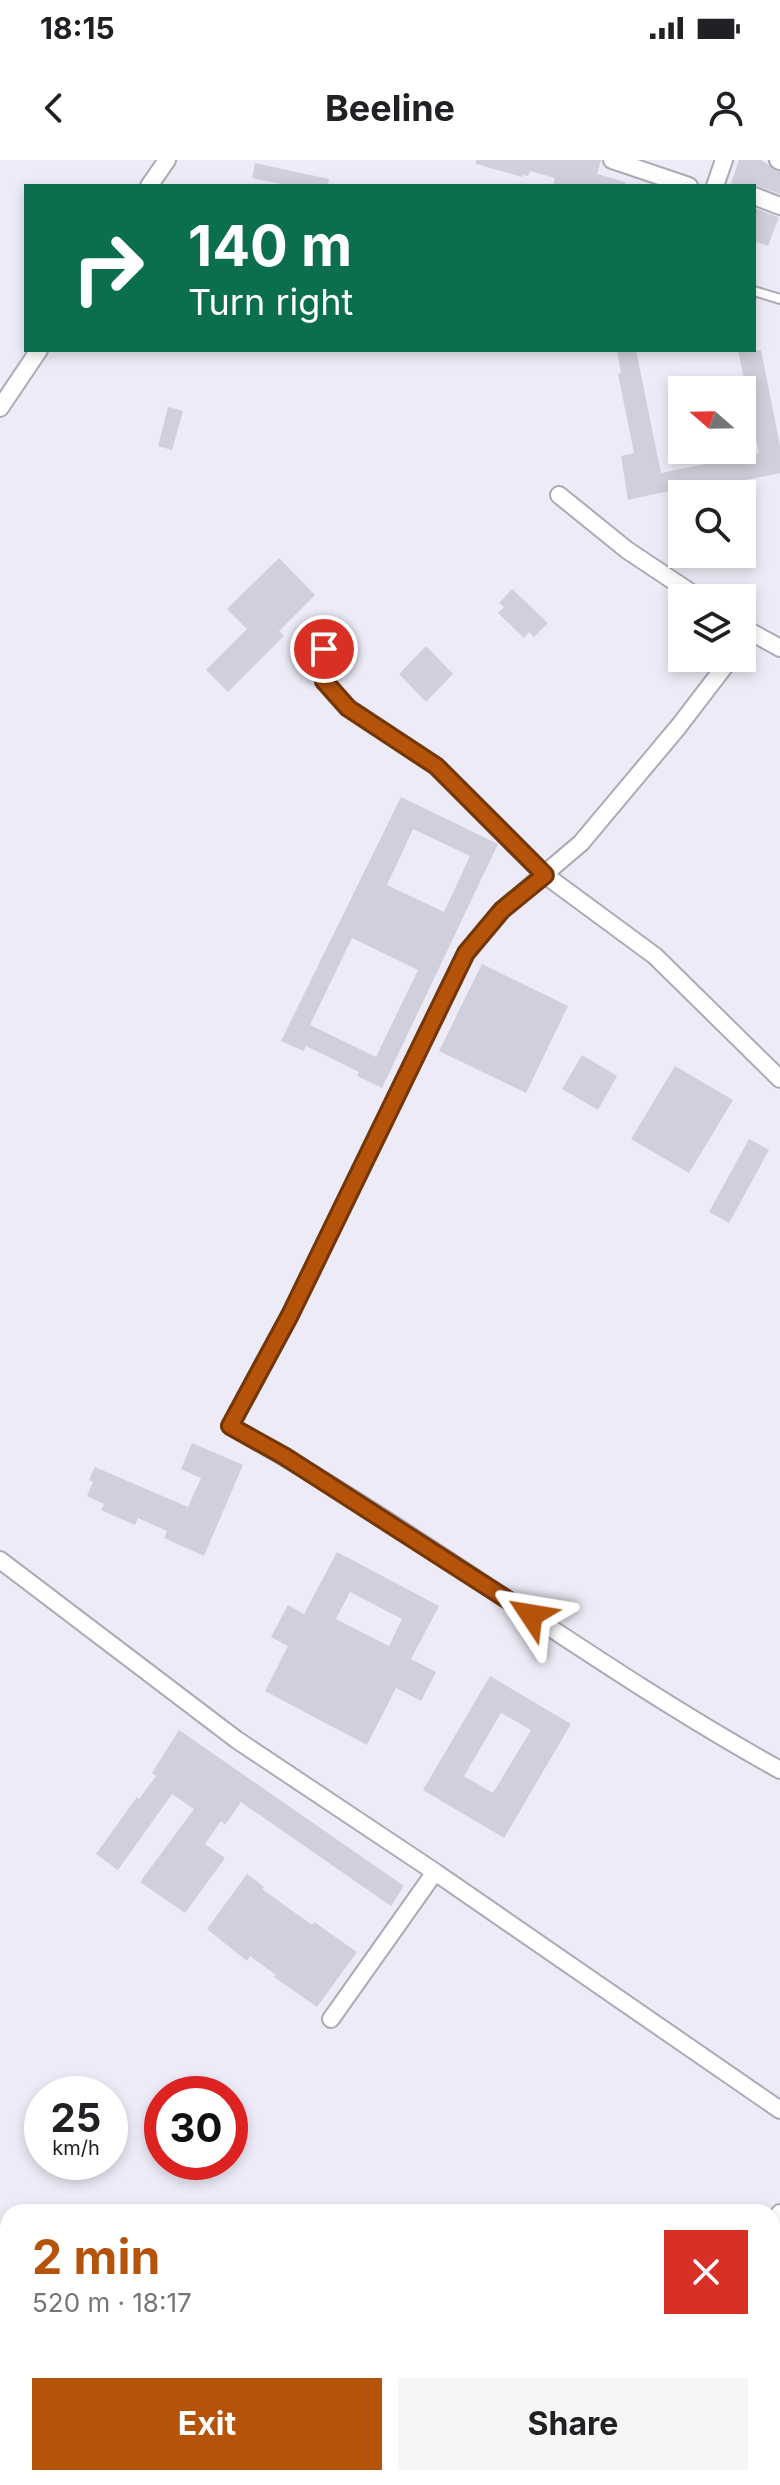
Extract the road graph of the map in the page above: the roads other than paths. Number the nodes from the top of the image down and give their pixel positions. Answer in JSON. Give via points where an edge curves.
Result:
{"nodes":[{"id":1,"x":167,"y":160,"type":"edge"},
{"id":2,"x":612,"y":160,"type":"edge"},
{"id":3,"x":724,"y":160,"type":"edge"},
{"id":4,"x":150,"y":184,"type":"edge"},
{"id":5,"x":683,"y":184,"type":"edge"},
{"id":6,"x":719,"y":184,"type":"edge"},
{"id":7,"x":756,"y":197,"type":"edge"},
{"id":8,"x":780,"y":206,"type":"edge"},
{"id":9,"x":756,"y":292,"type":"edge"},
{"id":10,"x":780,"y":299,"type":"edge"},
{"id":11,"x":38,"y":352,"type":"edge"},
{"id":12,"x":0,"y":408,"type":"edge"},
{"id":13,"x":559,"y":495,"type":"dead end"},
{"id":14,"x":678,"y":584,"type":"edge"},
{"id":15,"x":756,"y":638,"type":"edge"},
{"id":16,"x":780,"y":648,"type":"edge"},
{"id":17,"x":324,"y":649,"type":"dead end"},
{"id":18,"x":720,"y":672,"type":"edge"},
{"id":19,"x":545,"y":875,"type":"junction"},
{"id":20,"x":780,"y":1079,"type":"edge"},
{"id":21,"x":0,"y":1560,"type":"edge"},
{"id":22,"x":780,"y":1770,"type":"edge"},
{"id":23,"x":435,"y":1872,"type":"junction"},
{"id":24,"x":331,"y":2019,"type":"dead end"},
{"id":25,"x":780,"y":2110,"type":"edge"}],
"edges":[{"from":1,"to":4,"type":"street"},
{"from":2,"to":5,"type":"street"},
{"from":3,"to":6,"type":"street"},
{"from":7,"to":8,"type":"street"},
{"from":9,"to":10,"type":"lane"},
{"from":11,"to":12,"type":"street"},
{"from":13,"to":14,"type":"street"},
{"from":15,"to":16,"type":"street"},
{"from":17,"to":19,"type":"street","via":[[324,681],[348,708],[436,766]]},
{"from":18,"to":19,"type":"street","via":[[581,843]]},
{"from":19,"to":20,"type":"street","via":[[655,956]]},
{"from":19,"to":22,"type":"street","via":[[502,910],[466,953],[290,1315],[230,1426]]},
{"from":21,"to":23,"type":"street","via":[[237,1740]]},
{"from":23,"to":24,"type":"street"},
{"from":23,"to":25,"type":"street"}]}
